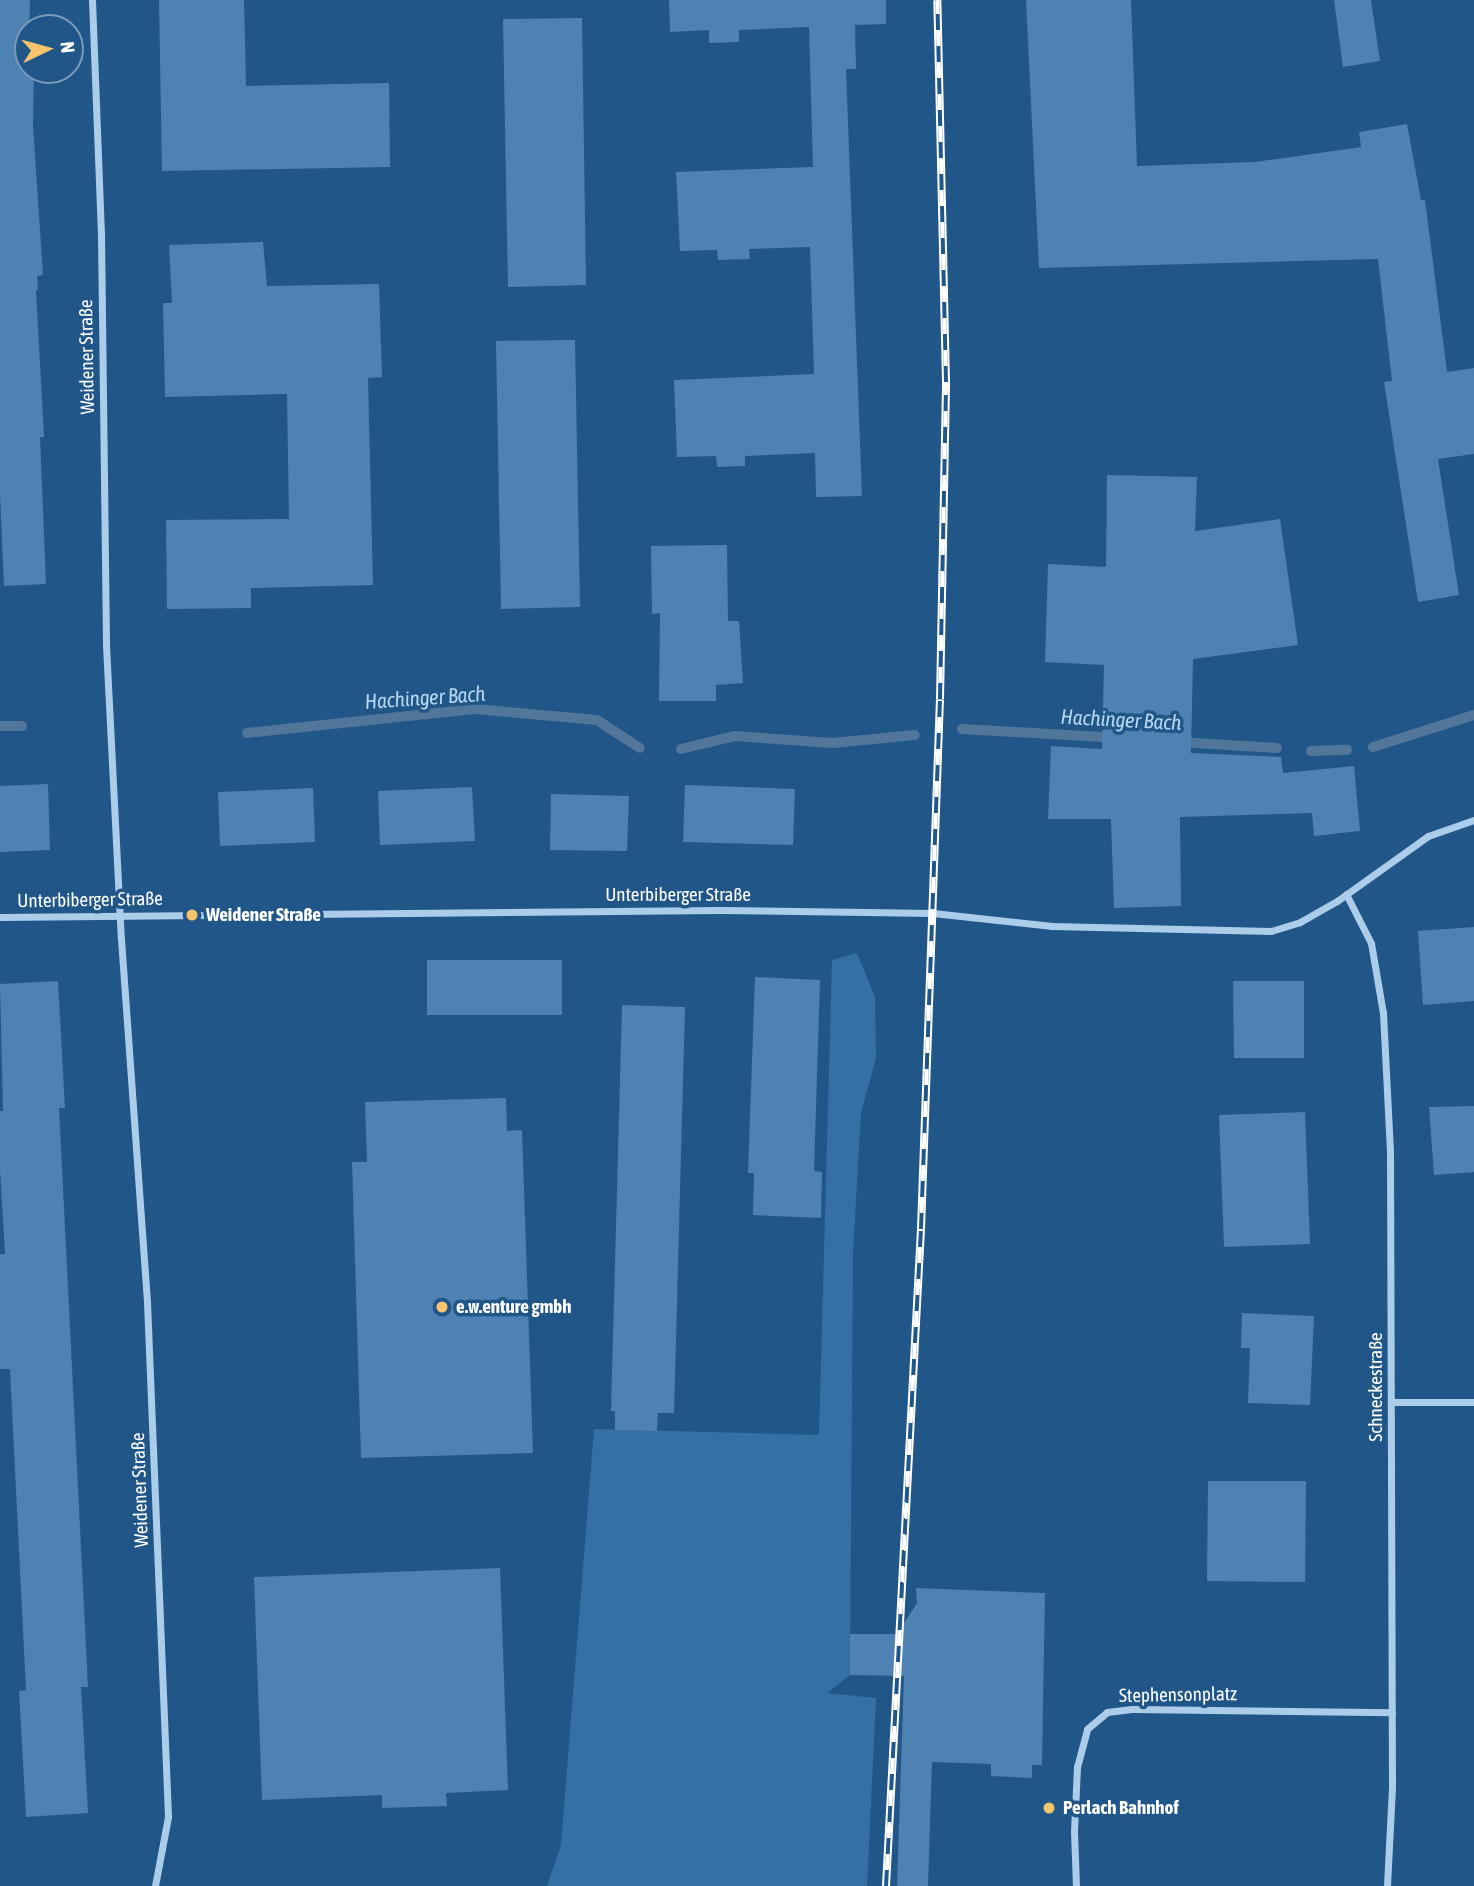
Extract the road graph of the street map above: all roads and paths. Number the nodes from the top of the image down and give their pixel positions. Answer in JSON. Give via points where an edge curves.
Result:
{"nodes":[{"id":1,"x":92,"y":0,"type":"edge"},
{"id":2,"x":1474,"y":820,"type":"edge"},
{"id":3,"x":1346,"y":894,"type":"junction"},
{"id":4,"x":121,"y":915,"type":"junction"},
{"id":5,"x":0,"y":917,"type":"edge"},
{"id":6,"x":1393,"y":1402,"type":"junction"},
{"id":7,"x":1474,"y":1402,"type":"edge"},
{"id":8,"x":1392,"y":1712,"type":"junction"},
{"id":9,"x":155,"y":1886,"type":"edge"},
{"id":10,"x":1076,"y":1886,"type":"edge"},
{"id":11,"x":1387,"y":1886,"type":"edge"}],
"edges":[{"from":1,"to":4,"type":"street","name":"Weidener Straße","via":[[101,233],[106,645]]},
{"from":2,"to":3,"type":"street","name":"Unterbiberger Straße","via":[[1427,836]]},
{"from":3,"to":4,"type":"street","name":"Unterbiberger Straße","via":[[1287,928],[1254,932],[1052,926],[933,913]]},
{"from":3,"to":6,"type":"street","name":"Schneckestraße","via":[[1371,943],[1383,1013]]},
{"from":4,"to":5,"type":"street","name":"Unterbiberger Straße"},
{"from":4,"to":9,"type":"street","name":"Weidener Straße","via":[[159,1559],[168,1817]]},
{"from":6,"to":7,"type":"street"},
{"from":6,"to":8,"type":"street","name":"Schneckestraße"},
{"from":8,"to":10,"type":"street","name":"Stephensonplatz","via":[[1107,1712],[1087,1729],[1077,1767]]},
{"from":8,"to":11,"type":"street","name":"Schneckestraße"}]}
